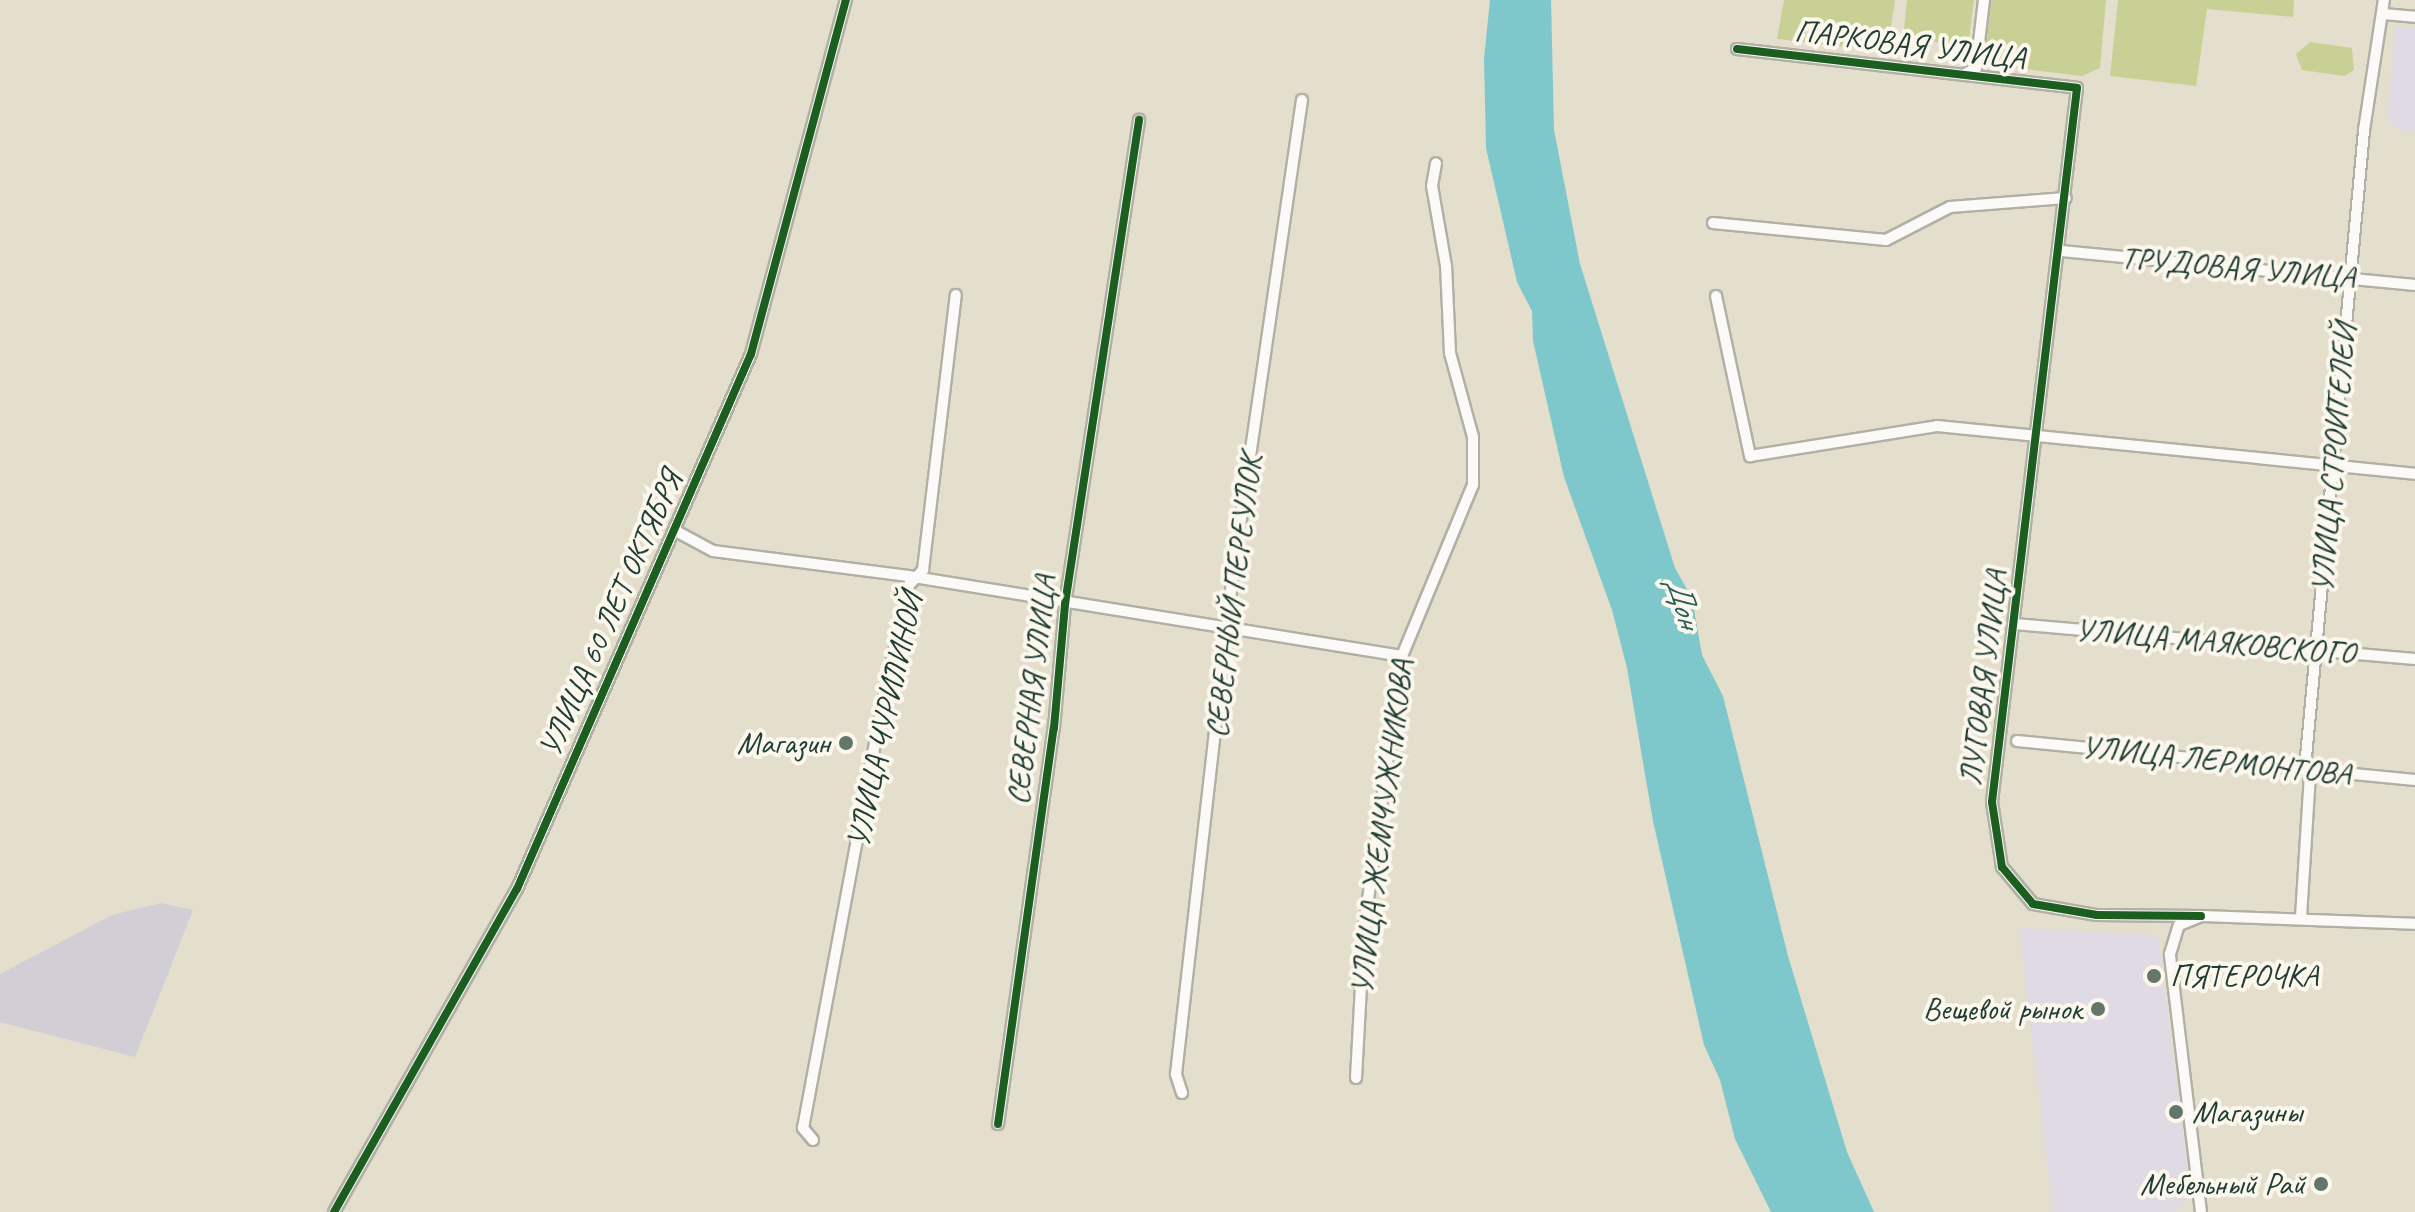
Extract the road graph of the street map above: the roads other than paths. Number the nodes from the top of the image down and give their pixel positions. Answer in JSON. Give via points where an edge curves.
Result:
{"nodes":[{"id":1,"x":846,"y":0,"type":"edge"},
{"id":2,"x":1984,"y":0,"type":"edge"},
{"id":3,"x":2384,"y":0,"type":"edge"},
{"id":4,"x":2383,"y":14,"type":"junction"},
{"id":5,"x":2415,"y":17,"type":"edge"},
{"id":6,"x":1737,"y":49,"type":"dead end"},
{"id":7,"x":1963,"y":75,"type":"junction"},
{"id":8,"x":2077,"y":88,"type":"joint"},
{"id":9,"x":1302,"y":100,"type":"dead end"},
{"id":10,"x":1139,"y":120,"type":"dead end"},
{"id":11,"x":1436,"y":163,"type":"dead end"},
{"id":12,"x":2066,"y":198,"type":"junction"},
{"id":13,"x":1713,"y":223,"type":"dead end"},
{"id":14,"x":2061,"y":251,"type":"junction"},
{"id":15,"x":2349,"y":278,"type":"junction"},
{"id":16,"x":2415,"y":285,"type":"edge"},
{"id":17,"x":956,"y":295,"type":"dead end"},
{"id":18,"x":1716,"y":296,"type":"dead end"},
{"id":19,"x":2039,"y":437,"type":"junction"},
{"id":20,"x":2335,"y":467,"type":"junction"},
{"id":21,"x":2415,"y":474,"type":"edge"},
{"id":22,"x":674,"y":530,"type":"junction"},
{"id":23,"x":916,"y":579,"type":"junction"},
{"id":24,"x":1065,"y":604,"type":"junction"},
{"id":25,"x":2014,"y":624,"type":"junction"},
{"id":26,"x":1229,"y":631,"type":"junction"},
{"id":27,"x":2318,"y":647,"type":"junction"},
{"id":28,"x":1402,"y":656,"type":"junction"},
{"id":29,"x":2415,"y":659,"type":"edge"},
{"id":30,"x":2017,"y":741,"type":"dead end"},
{"id":31,"x":2310,"y":772,"type":"junction"},
{"id":32,"x":2415,"y":780,"type":"edge"},
{"id":33,"x":2201,"y":916,"type":"junction"},
{"id":34,"x":2301,"y":917,"type":"junction"},
{"id":35,"x":2415,"y":924,"type":"edge"},
{"id":36,"x":1356,"y":1078,"type":"dead end"},
{"id":37,"x":1182,"y":1093,"type":"dead end"},
{"id":38,"x":998,"y":1124,"type":"dead end"},
{"id":39,"x":813,"y":1140,"type":"dead end"},
{"id":40,"x":334,"y":1212,"type":"edge"},
{"id":41,"x":2201,"y":1212,"type":"edge"}],
"edges":[{"from":1,"to":22,"type":"street","name":"УЛИЦА 60 ЛЕТ ОКТЯБРЯ","via":[[751,354]]},
{"from":2,"to":7,"type":"street","name":"ПАРКОВАЯ УЛИЦА","via":[[1976,68]]},
{"from":3,"to":4,"type":"street","name":"УЛИЦА СТРОИТЕЛЕЙ"},
{"from":4,"to":5,"type":"street"},
{"from":4,"to":15,"type":"street","name":"УЛИЦА СТРОИТЕЛЕЙ"},
{"from":6,"to":7,"type":"street","name":"ПАРКОВАЯ УЛИЦА"},
{"from":7,"to":8,"type":"street","name":"ПАРКОВАЯ УЛИЦА"},
{"from":8,"to":12,"type":"street","name":"ЛУГОВАЯ УЛИЦА"},
{"from":9,"to":26,"type":"street","name":"СЕВЕРНЫЙ ПЕРЕУЛОК"},
{"from":10,"to":24,"type":"street","name":"СЕВЕРНАЯ УЛИЦА"},
{"from":11,"to":28,"type":"street","name":"УЛИЦА ЖЕМЧУЖНИКОВА","via":[[1432,186],[1446,266],[1450,353],[1473,437],[1473,485]]},
{"from":12,"to":13,"type":"street","via":[[1950,207],[1886,240]]},
{"from":12,"to":14,"type":"street","name":"ЛУГОВАЯ УЛИЦА"},
{"from":14,"to":15,"type":"street","name":"ТРУДОВАЯ УЛИЦА"},
{"from":14,"to":19,"type":"street","name":"ЛУГОВАЯ УЛИЦА"},
{"from":15,"to":16,"type":"street","name":"ТРУДОВАЯ УЛИЦА"},
{"from":15,"to":20,"type":"street","name":"УЛИЦА СТРОИТЕЛЕЙ"},
{"from":17,"to":23,"type":"street","name":"УЛИЦА ЧУРИЛИНОЙ","via":[[923,570]]},
{"from":18,"to":19,"type":"street","via":[[1750,456],[1937,426]]},
{"from":19,"to":20,"type":"street"},
{"from":19,"to":25,"type":"street","name":"ЛУГОВАЯ УЛИЦА"},
{"from":20,"to":21,"type":"street"},
{"from":20,"to":27,"type":"street","name":"УЛИЦА СТРОИТЕЛЕЙ"},
{"from":22,"to":23,"type":"street","via":[[713,551]]},
{"from":22,"to":40,"type":"street","name":"УЛИЦА 60 ЛЕТ ОКТЯБРЯ","via":[[517,889]]},
{"from":23,"to":24,"type":"street"},
{"from":23,"to":39,"type":"street","name":"УЛИЦА ЧУРИЛИНОЙ","via":[[909,585],[881,711],[803,1128]]},
{"from":24,"to":26,"type":"street"},
{"from":24,"to":38,"type":"street","name":"СЕВЕРНАЯ УЛИЦА","via":[[1054,728]]},
{"from":25,"to":27,"type":"street","name":"УЛИЦА МАЯКОВСКОГО"},
{"from":25,"to":33,"type":"street","name":"ЛУГОВАЯ УЛИЦА","via":[[1992,802],[2002,867],[2033,904],[2097,915]]},
{"from":26,"to":28,"type":"street"},
{"from":26,"to":37,"type":"street","name":"СЕВЕРНЫЙ ПЕРЕУЛОК","via":[[1176,1074]]},
{"from":27,"to":29,"type":"street","name":"УЛИЦА МАЯКОВСКОГО"},
{"from":27,"to":31,"type":"street","name":"УЛИЦА СТРОИТЕЛЕЙ","via":[[2306,757]]},
{"from":28,"to":36,"type":"street","name":"УЛИЦА ЖЕМЧУЖНИКОВА","via":[[1364,928]]},
{"from":30,"to":31,"type":"street","name":"УЛИЦА ЛЕРМОНТОВА"},
{"from":31,"to":32,"type":"street","name":"УЛИЦА ЛЕРМОНТОВА"},
{"from":31,"to":34,"type":"street","name":"УЛИЦА СТРОИТЕЛЕЙ"},
{"from":33,"to":34,"type":"street","name":"ЛУГОВАЯ УЛИЦА"},
{"from":33,"to":41,"type":"street","via":[[2179,925],[2170,954]]},
{"from":34,"to":35,"type":"street","name":"ЛУГОВАЯ УЛИЦА"}]}
